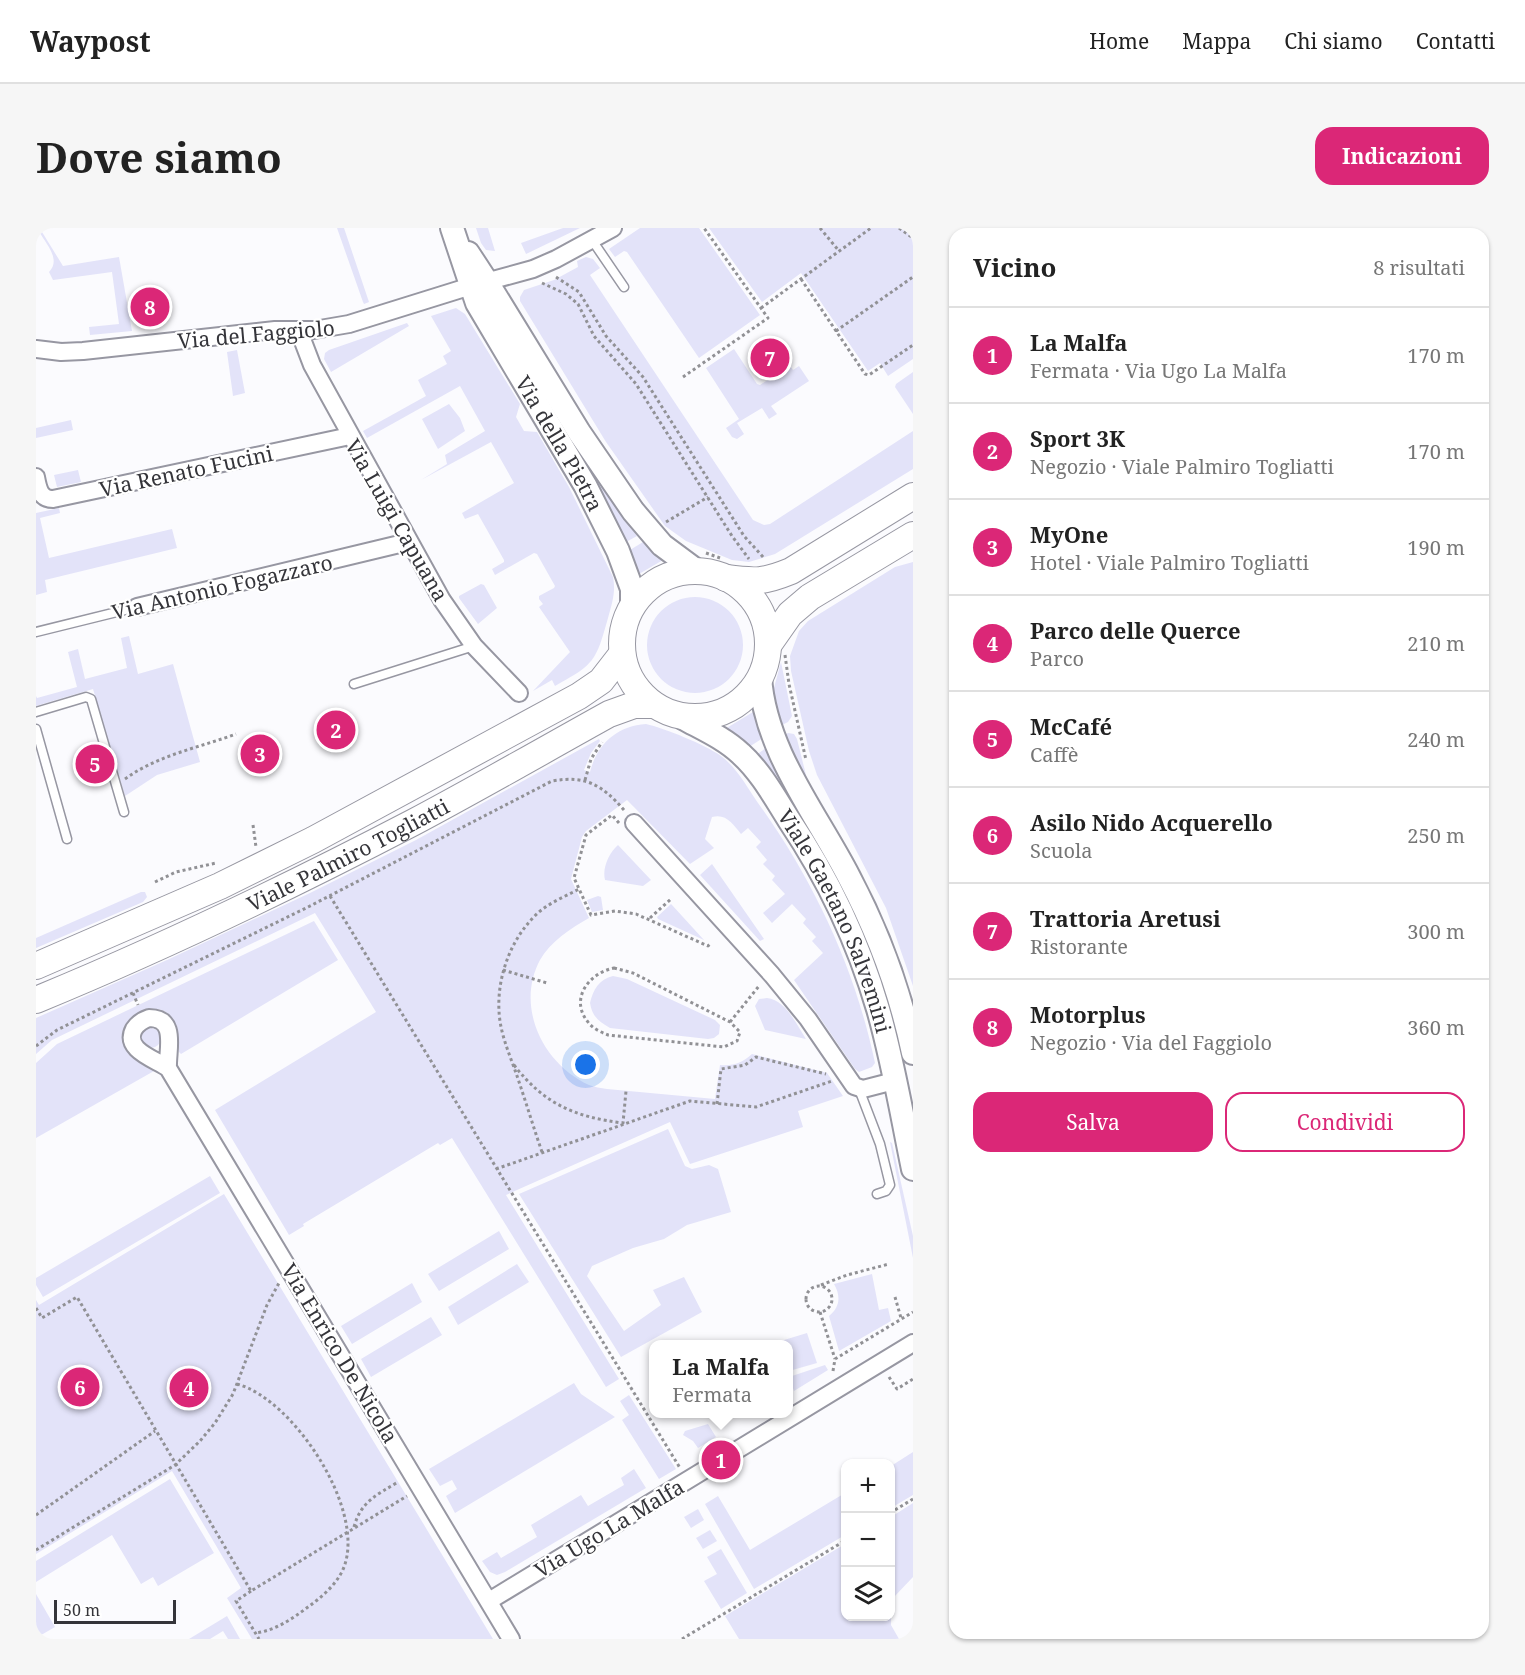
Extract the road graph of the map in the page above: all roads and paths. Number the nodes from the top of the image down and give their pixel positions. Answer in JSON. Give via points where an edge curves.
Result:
{"nodes":[{"id":1,"x":614,"y":228,"type":"edge"},
{"id":2,"x":704,"y":228,"type":"edge"},
{"id":3,"x":820,"y":228,"type":"edge"},
{"id":4,"x":871,"y":228,"type":"edge"},
{"id":5,"x":899,"y":228,"type":"edge"},
{"id":6,"x":453,"y":231,"type":"edge"},
{"id":7,"x":913,"y":238,"type":"edge"},
{"id":8,"x":592,"y":240,"type":"junction"},
{"id":9,"x":839,"y":251,"type":"junction"},
{"id":10,"x":554,"y":275,"type":"dead end"},
{"id":11,"x":913,"y":277,"type":"edge"},
{"id":12,"x":801,"y":279,"type":"junction"},
{"id":13,"x":539,"y":281,"type":"dead end"},
{"id":14,"x":479,"y":284,"type":"junction"},
{"id":15,"x":624,"y":287,"type":"dead end"},
{"id":16,"x":761,"y":308,"type":"junction"},
{"id":17,"x":299,"y":331,"type":"junction"},
{"id":18,"x":836,"y":331,"type":"junction"},
{"id":19,"x":913,"y":345,"type":"edge"},
{"id":20,"x":36,"y":349,"type":"edge"},
{"id":21,"x":684,"y":377,"type":"dead end"},
{"id":22,"x":350,"y":436,"type":"junction"},
{"id":23,"x":36,"y":477,"type":"edge"},
{"id":24,"x":913,"y":496,"type":"edge"},
{"id":25,"x":708,"y":497,"type":"junction"},
{"id":26,"x":660,"y":526,"type":"dead end"},
{"id":27,"x":913,"y":535,"type":"edge"},
{"id":28,"x":408,"y":542,"type":"junction"},
{"id":29,"x":699,"y":561,"type":"junction"},
{"id":30,"x":771,"y":562,"type":"dead end"},
{"id":31,"x":754,"y":565,"type":"dead end"},
{"id":32,"x":724,"y":568,"type":"junction"},
{"id":33,"x":632,"y":606,"type":"junction"},
{"id":34,"x":137,"y":607,"type":"joint"},
{"id":35,"x":36,"y":632,"type":"edge"},
{"id":36,"x":474,"y":646,"type":"junction"},
{"id":37,"x":777,"y":648,"type":"junction"},
{"id":38,"x":622,"y":654,"type":"junction"},
{"id":39,"x":760,"y":677,"type":"junction"},
{"id":40,"x":354,"y":684,"type":"dead end"},
{"id":41,"x":519,"y":693,"type":"dead end"},
{"id":42,"x":653,"y":705,"type":"junction"},
{"id":43,"x":36,"y":712,"type":"edge"},
{"id":44,"x":683,"y":717,"type":"junction"},
{"id":45,"x":36,"y":729,"type":"edge"},
{"id":46,"x":236,"y":734,"type":"dead end"},
{"id":47,"x":608,"y":735,"type":"dead end"},
{"id":48,"x":808,"y":767,"type":"dead end"},
{"id":49,"x":585,"y":780,"type":"junction"},
{"id":50,"x":116,"y":783,"type":"junction"},
{"id":51,"x":124,"y":812,"type":"dead end"},
{"id":52,"x":632,"y":819,"type":"junction"},
{"id":53,"x":253,"y":825,"type":"dead end"},
{"id":54,"x":66,"y":839,"type":"dead end"},
{"id":55,"x":256,"y":847,"type":"dead end"},
{"id":56,"x":217,"y":863,"type":"dead end"},
{"id":57,"x":156,"y":882,"type":"dead end"},
{"id":58,"x":579,"y":889,"type":"junction"},
{"id":59,"x":330,"y":896,"type":"junction"},
{"id":60,"x":671,"y":899,"type":"dead end"},
{"id":61,"x":650,"y":918,"type":"junction"},
{"id":62,"x":710,"y":944,"type":"dead end"},
{"id":63,"x":36,"y":966,"type":"edge"},
{"id":64,"x":503,"y":970,"type":"junction"},
{"id":65,"x":772,"y":975,"type":"junction"},
{"id":66,"x":547,"y":983,"type":"dead end"},
{"id":67,"x":36,"y":1000,"type":"edge"},
{"id":68,"x":730,"y":1022,"type":"junction"},
{"id":69,"x":36,"y":1046,"type":"edge"},
{"id":70,"x":913,"y":1053,"type":"edge"},
{"id":71,"x":512,"y":1061,"type":"junction"},
{"id":72,"x":168,"y":1068,"type":"dead end"},
{"id":73,"x":831,"y":1076,"type":"dead end"},
{"id":74,"x":837,"y":1080,"type":"dead end"},
{"id":75,"x":894,"y":1081,"type":"junction"},
{"id":76,"x":859,"y":1089,"type":"junction"},
{"id":77,"x":626,"y":1091,"type":"dead end"},
{"id":78,"x":717,"y":1104,"type":"junction"},
{"id":79,"x":623,"y":1123,"type":"junction"},
{"id":80,"x":542,"y":1152,"type":"junction"},
{"id":81,"x":496,"y":1169,"type":"junction"},
{"id":82,"x":913,"y":1169,"type":"edge"},
{"id":83,"x":877,"y":1194,"type":"dead end"},
{"id":84,"x":889,"y":1264,"type":"dead end"},
{"id":85,"x":280,"y":1280,"type":"dead end"},
{"id":86,"x":821,"y":1285,"type":"junction"},
{"id":87,"x":895,"y":1297,"type":"dead end"},
{"id":88,"x":36,"y":1308,"type":"edge"},
{"id":89,"x":820,"y":1312,"type":"junction"},
{"id":90,"x":913,"y":1312,"type":"edge"},
{"id":91,"x":901,"y":1319,"type":"junction"},
{"id":92,"x":913,"y":1343,"type":"edge"},
{"id":93,"x":835,"y":1359,"type":"junction"},
{"id":94,"x":833,"y":1371,"type":"dead end"},
{"id":95,"x":913,"y":1379,"type":"edge"},
{"id":96,"x":880,"y":1383,"type":"dead end"},
{"id":97,"x":237,"y":1384,"type":"junction"},
{"id":98,"x":793,"y":1416,"type":"edge"},
{"id":99,"x":789,"y":1418,"type":"edge"},
{"id":100,"x":155,"y":1431,"type":"junction"},
{"id":101,"x":176,"y":1465,"type":"junction"},
{"id":102,"x":401,"y":1480,"type":"dead end"},
{"id":103,"x":687,"y":1480,"type":"junction"},
{"id":104,"x":402,"y":1498,"type":"dead end"},
{"id":105,"x":913,"y":1499,"type":"edge"},
{"id":106,"x":895,"y":1510,"type":"edge"},
{"id":107,"x":36,"y":1515,"type":"edge"},
{"id":108,"x":354,"y":1528,"type":"junction"},
{"id":109,"x":348,"y":1532,"type":"junction"},
{"id":110,"x":841,"y":1543,"type":"edge"},
{"id":111,"x":36,"y":1550,"type":"edge"},
{"id":112,"x":251,"y":1592,"type":"junction"},
{"id":113,"x":489,"y":1601,"type":"junction"},
{"id":114,"x":256,"y":1633,"type":"junction"},
{"id":115,"x":259,"y":1639,"type":"edge"},
{"id":116,"x":511,"y":1639,"type":"edge"},
{"id":117,"x":682,"y":1639,"type":"edge"}],
"edges":[{"from":1,"to":8,"type":"street","name":"Via del Faggiolo"},
{"from":2,"to":16,"type":"path"},
{"from":3,"to":9,"type":"path"},
{"from":4,"to":9,"type":"path"},
{"from":5,"to":7,"type":"path"},
{"from":6,"to":14,"type":"main road","name":"Via della Pietra"},
{"from":8,"to":14,"type":"street","name":"Via del Faggiolo","via":[[543,265]]},
{"from":8,"to":15,"type":"lane"},
{"from":9,"to":12,"type":"path"},
{"from":10,"to":30,"type":"path","via":[[585,298],[606,336],[643,377],[744,536]]},
{"from":11,"to":18,"type":"path"},
{"from":12,"to":16,"type":"path"},
{"from":12,"to":18,"type":"path"},
{"from":13,"to":25,"type":"path","via":[[578,304],[594,336],[632,378]]},
{"from":14,"to":17,"type":"street","name":"Via del Faggiolo","via":[[360,322]]},
{"from":14,"to":29,"type":"main road","name":"Via della Pietra","via":[[633,511],[662,545]]},
{"from":14,"to":33,"type":"main road","name":"Via della Pietra","via":[[479,308],[608,528],[630,582]]},
{"from":16,"to":21,"type":"path","via":[[768,318]]},
{"from":17,"to":20,"type":"street","name":"Via del Faggiolo","via":[[275,330],[71,352]]},
{"from":17,"to":22,"type":"street","name":"Via Luigi Capuana","via":[[312,365]]},
{"from":18,"to":19,"type":"path","via":[[868,375]]},
{"from":22,"to":23,"type":"street","name":"Via Renato Fucini","via":[[53,499],[40,493]]},
{"from":22,"to":28,"type":"street","name":"Via Luigi Capuana"},
{"from":24,"to":32,"type":"main road","via":[[772,579],[755,582]]},
{"from":25,"to":26,"type":"path"},
{"from":25,"to":31,"type":"path"},
{"from":27,"to":37,"type":"main road","via":[[810,597],[790,614]]},
{"from":28,"to":34,"type":"street","name":"Via Antonio Fogazzaro"},
{"from":28,"to":36,"type":"street","name":"Via Luigi Capuana"},
{"from":29,"to":32,"type":"main road"},
{"from":29,"to":32,"type":"path"},
{"from":29,"to":33,"type":"main road","via":[[663,578]]},
{"from":32,"to":37,"type":"main road","via":[[757,605]]},
{"from":33,"to":38,"type":"main road","via":[[623,631]]},
{"from":34,"to":35,"type":"lane","name":"Via Antonio Fogazzaro"},
{"from":36,"to":40,"type":"lane"},
{"from":36,"to":41,"type":"street","name":"Via Luigi Capuana"},
{"from":37,"to":39,"type":"main road","via":[[768,655]]},
{"from":37,"to":48,"type":"path"},
{"from":38,"to":42,"type":"main road","via":[[634,686]]},
{"from":38,"to":63,"type":"main road","name":"Viale Palmiro Togliatti","via":[[601,681],[579,696],[314,840],[220,886]]},
{"from":39,"to":44,"type":"main road","via":[[744,699],[728,711],[709,717]]},
{"from":39,"to":70,"type":"main road","name":"Viale Gaetano Salvemini","via":[[765,713],[776,743],[879,941]]},
{"from":42,"to":44,"type":"main road"},
{"from":42,"to":67,"type":"main road","name":"Viale Palmiro Togliatti","via":[[634,705],[609,714],[416,821],[279,891]]},
{"from":43,"to":50,"type":"lane","via":[[86,697],[91,699]]},
{"from":44,"to":75,"type":"main road","name":"Viale Gaetano Salvemini","via":[[742,755],[806,845],[851,932],[878,1008]]},
{"from":45,"to":54,"type":"lane"},
{"from":46,"to":50,"type":"path","via":[[164,757]]},
{"from":47,"to":49,"type":"path","via":[[591,759]]},
{"from":49,"to":52,"type":"path","via":[[607,792]]},
{"from":49,"to":59,"type":"path","via":[[569,778],[536,788]]},
{"from":50,"to":51,"type":"lane"},
{"from":52,"to":58,"type":"path","via":[[620,824],[612,815],[586,835],[574,878]]},
{"from":52,"to":65,"type":"street"},
{"from":53,"to":55,"type":"path"},
{"from":56,"to":57,"type":"path","via":[[176,872]]},
{"from":58,"to":61,"type":"path","via":[[591,915],[624,911]]},
{"from":58,"to":64,"type":"path","via":[[528,924]]},
{"from":59,"to":69,"type":"path","via":[[57,1030]]},
{"from":59,"to":81,"type":"path"},
{"from":60,"to":61,"type":"path"},
{"from":61,"to":62,"type":"path"},
{"from":64,"to":66,"type":"path"},
{"from":64,"to":71,"type":"path","via":[[499,1013]]},
{"from":65,"to":68,"type":"path","via":[[753,991]]},
{"from":65,"to":76,"type":"street"},
{"from":68,"to":68,"type":"path","via":[[633,973],[614,968],[596,974],[588,982],[580,1004],[587,1022],[596,1029],[626,1038],[724,1047],[733,1045],[740,1032]]},
{"from":71,"to":79,"type":"path","via":[[535,1089],[555,1104],[577,1115]]},
{"from":71,"to":80,"type":"path"},
{"from":72,"to":113,"type":"street","name":"Via Enrico De Nicola"},
{"from":73,"to":78,"type":"path","via":[[756,1057],[745,1065],[721,1069]]},
{"from":74,"to":78,"type":"path","via":[[756,1107]]},
{"from":75,"to":76,"type":"street"},
{"from":75,"to":82,"type":"main road","name":"Viale Gaetano Salvemini"},
{"from":76,"to":83,"type":"lane","via":[[880,1144],[890,1185]]},
{"from":77,"to":79,"type":"path"},
{"from":78,"to":79,"type":"path","via":[[690,1101]]},
{"from":79,"to":80,"type":"path"},
{"from":80,"to":81,"type":"path"},
{"from":81,"to":103,"type":"path"},
{"from":84,"to":86,"type":"path"},
{"from":85,"to":97,"type":"path"},
{"from":86,"to":89,"type":"path","via":[[829,1289],[832,1301],[828,1309]]},
{"from":86,"to":89,"type":"path","via":[[809,1289],[806,1298],[808,1306]]},
{"from":87,"to":91,"type":"path"},
{"from":88,"to":100,"type":"path","via":[[42,1318],[76,1297]]},
{"from":89,"to":93,"type":"path"},
{"from":90,"to":91,"type":"path"},
{"from":91,"to":93,"type":"path"},
{"from":92,"to":98,"type":"street","name":"Via Ugo La Malfa"},
{"from":93,"to":94,"type":"path"},
{"from":95,"to":96,"type":"path","via":[[897,1389],[890,1377]]},
{"from":97,"to":101,"type":"path","via":[[215,1423]]},
{"from":97,"to":109,"type":"path","via":[[269,1401],[310,1445],[339,1496]]},
{"from":99,"to":103,"type":"street","name":"Via Ugo La Malfa"},
{"from":100,"to":101,"type":"path"},
{"from":100,"to":107,"type":"path"},
{"from":101,"to":111,"type":"path"},
{"from":101,"to":112,"type":"path"},
{"from":102,"to":108,"type":"path","via":[[366,1503]]},
{"from":103,"to":113,"type":"street","name":"Via Ugo La Malfa"},
{"from":104,"to":108,"type":"path"},
{"from":105,"to":106,"type":"path"},
{"from":108,"to":109,"type":"path"},
{"from":109,"to":112,"type":"path"},
{"from":109,"to":114,"type":"path","via":[[344,1568],[325,1593],[276,1628]]},
{"from":110,"to":117,"type":"path"},
{"from":112,"to":114,"type":"path","via":[[236,1601]]},
{"from":113,"to":116,"type":"street","name":"Via Enrico De Nicola"},
{"from":114,"to":115,"type":"path"}]}
